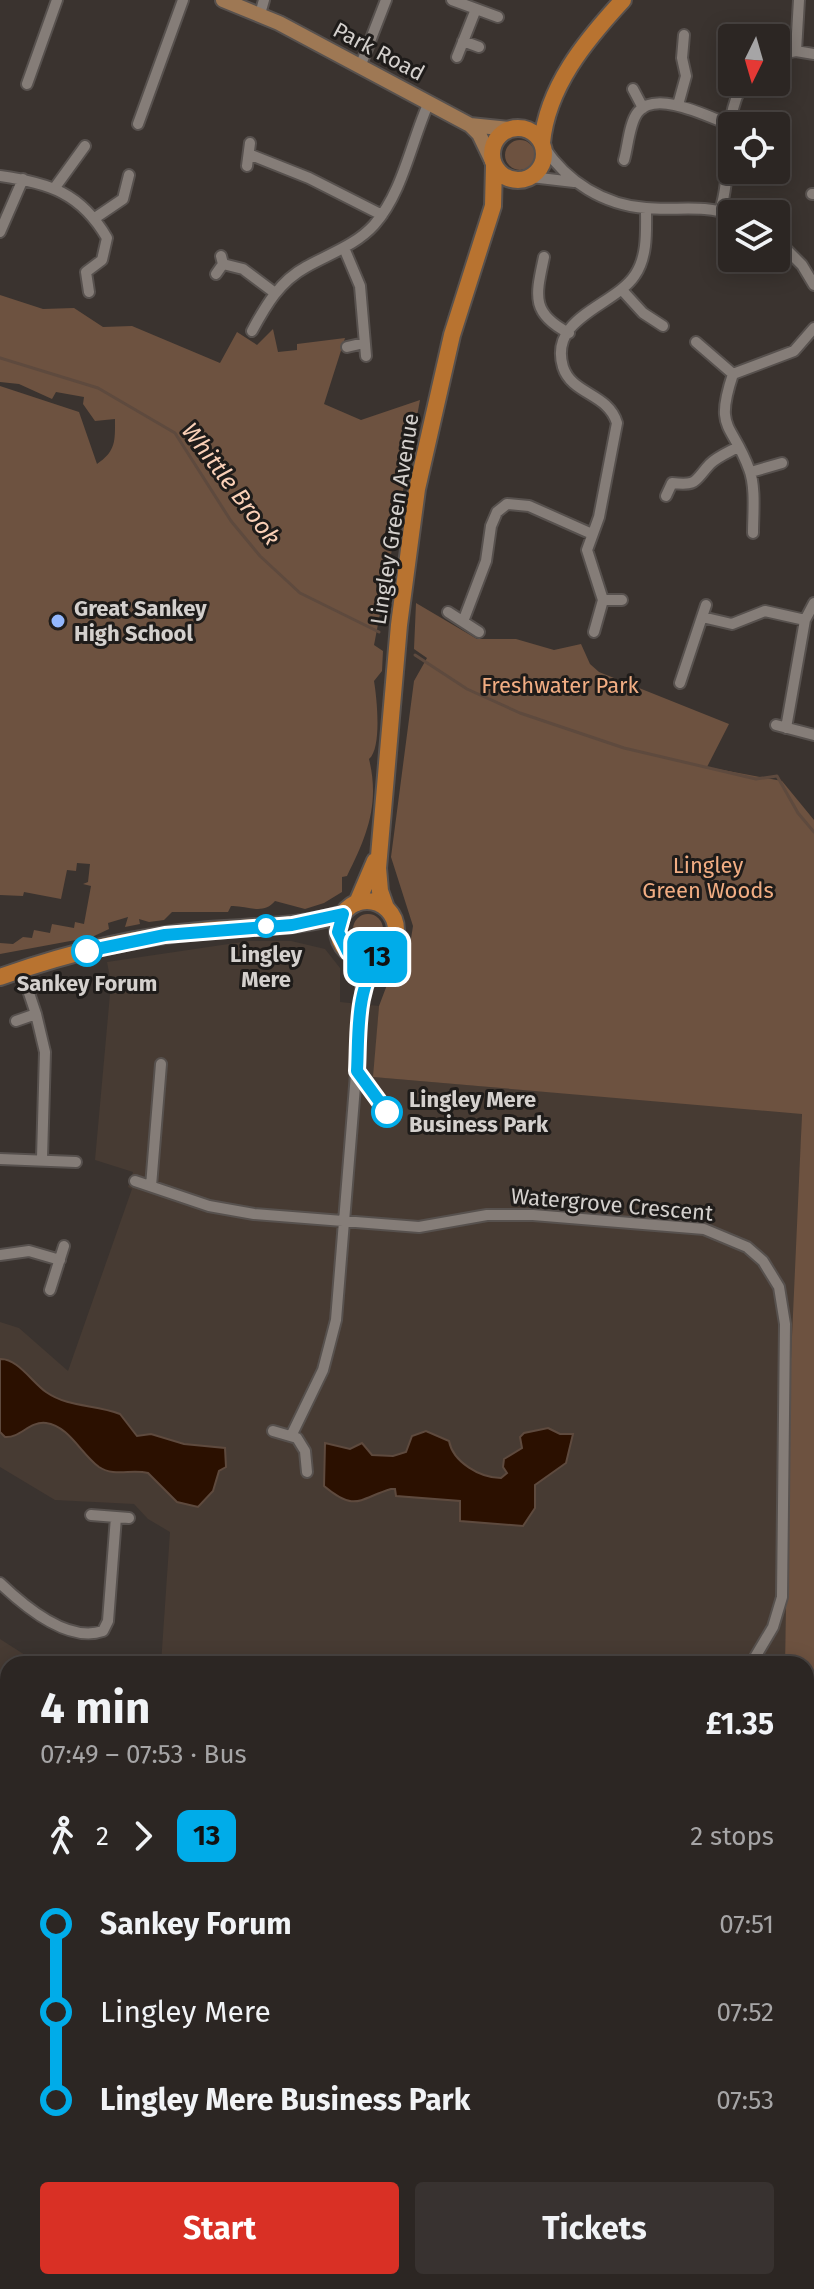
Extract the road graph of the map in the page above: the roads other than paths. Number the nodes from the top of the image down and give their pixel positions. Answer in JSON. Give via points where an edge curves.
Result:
{"nodes":[{"id":1,"x":57,"y":0,"type":"edge"},
{"id":2,"x":183,"y":0,"type":"edge"},
{"id":3,"x":223,"y":0,"type":"edge"},
{"id":4,"x":386,"y":0,"type":"edge"},
{"id":5,"x":452,"y":0,"type":"edge"},
{"id":6,"x":623,"y":0,"type":"edge"},
{"id":7,"x":799,"y":0,"type":"edge"},
{"id":8,"x":262,"y":7,"type":"edge"},
{"id":9,"x":476,"y":9,"type":"junction"},
{"id":10,"x":498,"y":17,"type":"dead end"},
{"id":11,"x":684,"y":35,"type":"dead end"},
{"id":12,"x":463,"y":41,"type":"junction"},
{"id":13,"x":479,"y":47,"type":"dead end"},
{"id":14,"x":796,"y":51,"type":"junction"},
{"id":15,"x":790,"y":52,"type":"edge"},
{"id":16,"x":814,"y":54,"type":"edge"},
{"id":17,"x":457,"y":57,"type":"dead end"},
{"id":18,"x":360,"y":67,"type":"junction"},
{"id":19,"x":27,"y":84,"type":"dead end"},
{"id":20,"x":633,"y":89,"type":"dead end"},
{"id":21,"x":552,"y":98,"type":"junction"},
{"id":22,"x":429,"y":102,"type":"junction"},
{"id":23,"x":678,"y":105,"type":"junction"},
{"id":24,"x":643,"y":108,"type":"junction"},
{"id":25,"x":718,"y":120,"type":"edge"},
{"id":26,"x":138,"y":124,"type":"dead end"},
{"id":27,"x":470,"y":125,"type":"junction"},
{"id":28,"x":513,"y":128,"type":"junction"},
{"id":29,"x":543,"y":145,"type":"junction"},
{"id":30,"x":85,"y":146,"type":"dead end"},
{"id":31,"x":250,"y":155,"type":"dead end"},
{"id":32,"x":624,"y":160,"type":"dead end"},
{"id":33,"x":493,"y":164,"type":"junction"},
{"id":34,"x":129,"y":175,"type":"dead end"},
{"id":35,"x":0,"y":176,"type":"edge"},
{"id":36,"x":528,"y":178,"type":"junction"},
{"id":37,"x":23,"y":179,"type":"junction"},
{"id":38,"x":576,"y":183,"type":"junction"},
{"id":39,"x":56,"y":186,"type":"junction"},
{"id":40,"x":493,"y":206,"type":"junction"},
{"id":41,"x":646,"y":208,"type":"junction"},
{"id":42,"x":718,"y":211,"type":"edge"},
{"id":43,"x":382,"y":215,"type":"junction"},
{"id":44,"x":95,"y":218,"type":"junction"},
{"id":45,"x":0,"y":232,"type":"edge"},
{"id":46,"x":344,"y":248,"type":"junction"},
{"id":47,"x":790,"y":253,"type":"edge"},
{"id":48,"x":544,"y":255,"type":"dead end"},
{"id":49,"x":216,"y":274,"type":"dead end"},
{"id":50,"x":814,"y":285,"type":"edge"},
{"id":51,"x":622,"y":290,"type":"junction"},
{"id":52,"x":89,"y":292,"type":"dead end"},
{"id":53,"x":275,"y":293,"type":"junction"},
{"id":54,"x":663,"y":326,"type":"dead end"},
{"id":55,"x":814,"y":328,"type":"edge"},
{"id":56,"x":252,"y":331,"type":"dead end"},
{"id":57,"x":569,"y":333,"type":"junction"},
{"id":58,"x":696,"y":342,"type":"dead end"},
{"id":59,"x":364,"y":343,"type":"junction"},
{"id":60,"x":347,"y":347,"type":"dead end"},
{"id":61,"x":366,"y":356,"type":"dead end"},
{"id":62,"x":733,"y":374,"type":"junction"},
{"id":63,"x":738,"y":447,"type":"junction"},
{"id":64,"x":782,"y":463,"type":"dead end"},
{"id":65,"x":751,"y":472,"type":"junction"},
{"id":66,"x":666,"y":496,"type":"dead end"},
{"id":67,"x":753,"y":533,"type":"dead end"},
{"id":68,"x":592,"y":534,"type":"junction"},
{"id":69,"x":603,"y":600,"type":"junction"},
{"id":70,"x":622,"y":600,"type":"dead end"},
{"id":71,"x":814,"y":603,"type":"edge"},
{"id":72,"x":706,"y":605,"type":"dead end"},
{"id":73,"x":448,"y":612,"type":"dead end"},
{"id":74,"x":702,"y":617,"type":"junction"},
{"id":75,"x":464,"y":619,"type":"junction"},
{"id":76,"x":805,"y":620,"type":"junction"},
{"id":77,"x":479,"y":632,"type":"dead end"},
{"id":78,"x":594,"y":632,"type":"dead end"},
{"id":79,"x":680,"y":684,"type":"dead end"},
{"id":80,"x":814,"y":735,"type":"edge"},
{"id":81,"x":380,"y":847,"type":"junction"},
{"id":82,"x":386,"y":908,"type":"junction"},
{"id":83,"x":350,"y":909,"type":"junction"},
{"id":84,"x":292,"y":925,"type":"junction"},
{"id":85,"x":344,"y":947,"type":"junction"},
{"id":86,"x":382,"y":955,"type":"junction"},
{"id":87,"x":48,"y":960,"type":"junction"},
{"id":88,"x":0,"y":964,"type":"edge"},
{"id":89,"x":0,"y":977,"type":"edge"},
{"id":90,"x":29,"y":993,"type":"dead end"},
{"id":91,"x":362,"y":1000,"type":"junction"},
{"id":92,"x":36,"y":1014,"type":"junction"},
{"id":93,"x":16,"y":1021,"type":"dead end"},
{"id":94,"x":161,"y":1064,"type":"dead end"},
{"id":95,"x":42,"y":1158,"type":"junction"},
{"id":96,"x":0,"y":1159,"type":"edge"},
{"id":97,"x":76,"y":1162,"type":"dead end"},
{"id":98,"x":135,"y":1181,"type":"dead end"},
{"id":99,"x":151,"y":1186,"type":"junction"},
{"id":100,"x":346,"y":1221,"type":"junction"},
{"id":101,"x":64,"y":1246,"type":"dead end"},
{"id":102,"x":0,"y":1255,"type":"edge"},
{"id":103,"x":60,"y":1260,"type":"junction"},
{"id":104,"x":50,"y":1290,"type":"dead end"},
{"id":105,"x":273,"y":1431,"type":"dead end"},
{"id":106,"x":292,"y":1434,"type":"junction"},
{"id":107,"x":307,"y":1472,"type":"dead end"},
{"id":108,"x":91,"y":1515,"type":"dead end"},
{"id":109,"x":116,"y":1517,"type":"junction"},
{"id":110,"x":129,"y":1518,"type":"dead end"},
{"id":111,"x":0,"y":1583,"type":"edge"},
{"id":112,"x":756,"y":1656,"type":"edge"}],
"edges":[{"from":1,"to":19,"type":"street"},
{"from":2,"to":26,"type":"street"},
{"from":3,"to":8,"type":"street","name":"Park Road"},
{"from":4,"to":18,"type":"street"},
{"from":5,"to":9,"type":"street"},
{"from":6,"to":21,"type":"main road","via":[[582,49]]},
{"from":7,"to":14,"type":"street"},
{"from":8,"to":18,"type":"street","name":"Park Road"},
{"from":9,"to":10,"type":"street"},
{"from":9,"to":12,"type":"street"},
{"from":11,"to":23,"type":"street","via":[[686,76]]},
{"from":12,"to":13,"type":"street"},
{"from":12,"to":17,"type":"street"},
{"from":14,"to":15,"type":"street"},
{"from":14,"to":16,"type":"street"},
{"from":18,"to":22,"type":"street","name":"Park Road"},
{"from":20,"to":24,"type":"street"},
{"from":21,"to":28,"type":"main road"},
{"from":21,"to":29,"type":"main road"},
{"from":22,"to":27,"type":"street","name":"Park Road"},
{"from":22,"to":43,"type":"street"},
{"from":23,"to":24,"type":"street"},
{"from":23,"to":25,"type":"street"},
{"from":24,"to":32,"type":"street","via":[[636,114]]},
{"from":27,"to":28,"type":"street","name":"Park Road"},
{"from":27,"to":33,"type":"street","name":"Park Road"},
{"from":28,"to":29,"type":"main road","via":[[531,131]]},
{"from":28,"to":33,"type":"main road","via":[[496,138]]},
{"from":29,"to":36,"type":"main road","via":[[542,164]]},
{"from":29,"to":38,"type":"street"},
{"from":30,"to":39,"type":"street"},
{"from":31,"to":43,"type":"street"},
{"from":33,"to":36,"type":"main road","via":[[507,178]]},
{"from":33,"to":40,"type":"main road","name":"Lingley Green Avenue"},
{"from":34,"to":44,"type":"street","via":[[123,199]]},
{"from":35,"to":37,"type":"street"},
{"from":36,"to":38,"type":"street"},
{"from":36,"to":40,"type":"main road"},
{"from":37,"to":39,"type":"street"},
{"from":37,"to":45,"type":"street"},
{"from":38,"to":41,"type":"street","via":[[610,201]]},
{"from":39,"to":44,"type":"street"},
{"from":40,"to":81,"type":"main road","name":"Lingley Green Avenue","via":[[452,335],[417,489]]},
{"from":41,"to":42,"type":"street"},
{"from":41,"to":51,"type":"street","via":[[642,261]]},
{"from":43,"to":46,"type":"street"},
{"from":44,"to":52,"type":"street","via":[[107,238],[102,260],[86,272]]},
{"from":46,"to":53,"type":"street","via":[[304,268]]},
{"from":46,"to":59,"type":"street","via":[[360,286]]},
{"from":47,"to":50,"type":"street"},
{"from":48,"to":57,"type":"street","via":[[541,310]]},
{"from":49,"to":53,"type":"street","via":[[222,260]]},
{"from":51,"to":54,"type":"street"},
{"from":51,"to":57,"type":"street","via":[[587,311]]},
{"from":53,"to":56,"type":"street"},
{"from":55,"to":62,"type":"street","via":[[794,351]]},
{"from":57,"to":68,"type":"street","via":[[562,357],[567,377],[603,401],[617,423]]},
{"from":58,"to":62,"type":"street"},
{"from":59,"to":60,"type":"street"},
{"from":59,"to":61,"type":"street"},
{"from":62,"to":63,"type":"street","via":[[722,406]]},
{"from":63,"to":65,"type":"street"},
{"from":63,"to":66,"type":"street","via":[[710,463],[699,481],[672,483]]},
{"from":64,"to":65,"type":"street"},
{"from":65,"to":67,"type":"street"},
{"from":68,"to":69,"type":"street","via":[[588,558]]},
{"from":68,"to":75,"type":"street","via":[[529,506],[507,504],[491,526],[486,561]]},
{"from":69,"to":70,"type":"street"},
{"from":69,"to":78,"type":"street"},
{"from":71,"to":76,"type":"street"},
{"from":72,"to":74,"type":"street"},
{"from":73,"to":75,"type":"street"},
{"from":74,"to":76,"type":"street","via":[[732,624],[765,611]]},
{"from":74,"to":79,"type":"street"},
{"from":75,"to":77,"type":"street"},
{"from":76,"to":80,"type":"street","via":[[781,727]]},
{"from":81,"to":82,"type":"main road","name":"Lingley Green Avenue","via":[[378,880]]},
{"from":81,"to":83,"type":"main road","name":"Lingley Green Avenue"},
{"from":82,"to":83,"type":"main road","via":[[372,902]]},
{"from":82,"to":86,"type":"main road","via":[[396,933]]},
{"from":83,"to":84,"type":"main road"},
{"from":83,"to":85,"type":"main road","via":[[339,923]]},
{"from":84,"to":85,"type":"main road","via":[[317,930]]},
{"from":84,"to":87,"type":"main road","via":[[165,935]]},
{"from":85,"to":86,"type":"main road","via":[[365,959]]},
{"from":85,"to":91,"type":"street","via":[[360,973]]},
{"from":86,"to":91,"type":"street"},
{"from":87,"to":88,"type":"main road"},
{"from":87,"to":89,"type":"main road"},
{"from":90,"to":92,"type":"street"},
{"from":91,"to":100,"type":"street"},
{"from":92,"to":93,"type":"street"},
{"from":92,"to":95,"type":"street","via":[[45,1052]]},
{"from":94,"to":99,"type":"street"},
{"from":95,"to":96,"type":"street"},
{"from":95,"to":97,"type":"street"},
{"from":98,"to":99,"type":"street","name":"Watergrove Crescent"},
{"from":99,"to":100,"type":"street","name":"Watergrove Crescent","via":[[233,1211]]},
{"from":100,"to":106,"type":"street","via":[[334,1329],[323,1370]]},
{"from":100,"to":112,"type":"street","name":"Watergrove Crescent","via":[[419,1227],[504,1214],[704,1229],[737,1241],[763,1261],[779,1287],[785,1324],[783,1582],[773,1627]]},
{"from":101,"to":103,"type":"street"},
{"from":102,"to":103,"type":"street","via":[[29,1251]]},
{"from":103,"to":104,"type":"street"},
{"from":105,"to":106,"type":"street"},
{"from":106,"to":107,"type":"street","via":[[305,1451]]},
{"from":108,"to":109,"type":"street"},
{"from":109,"to":110,"type":"street"},
{"from":109,"to":111,"type":"street","via":[[108,1621],[100,1633],[51,1621]]}]}
